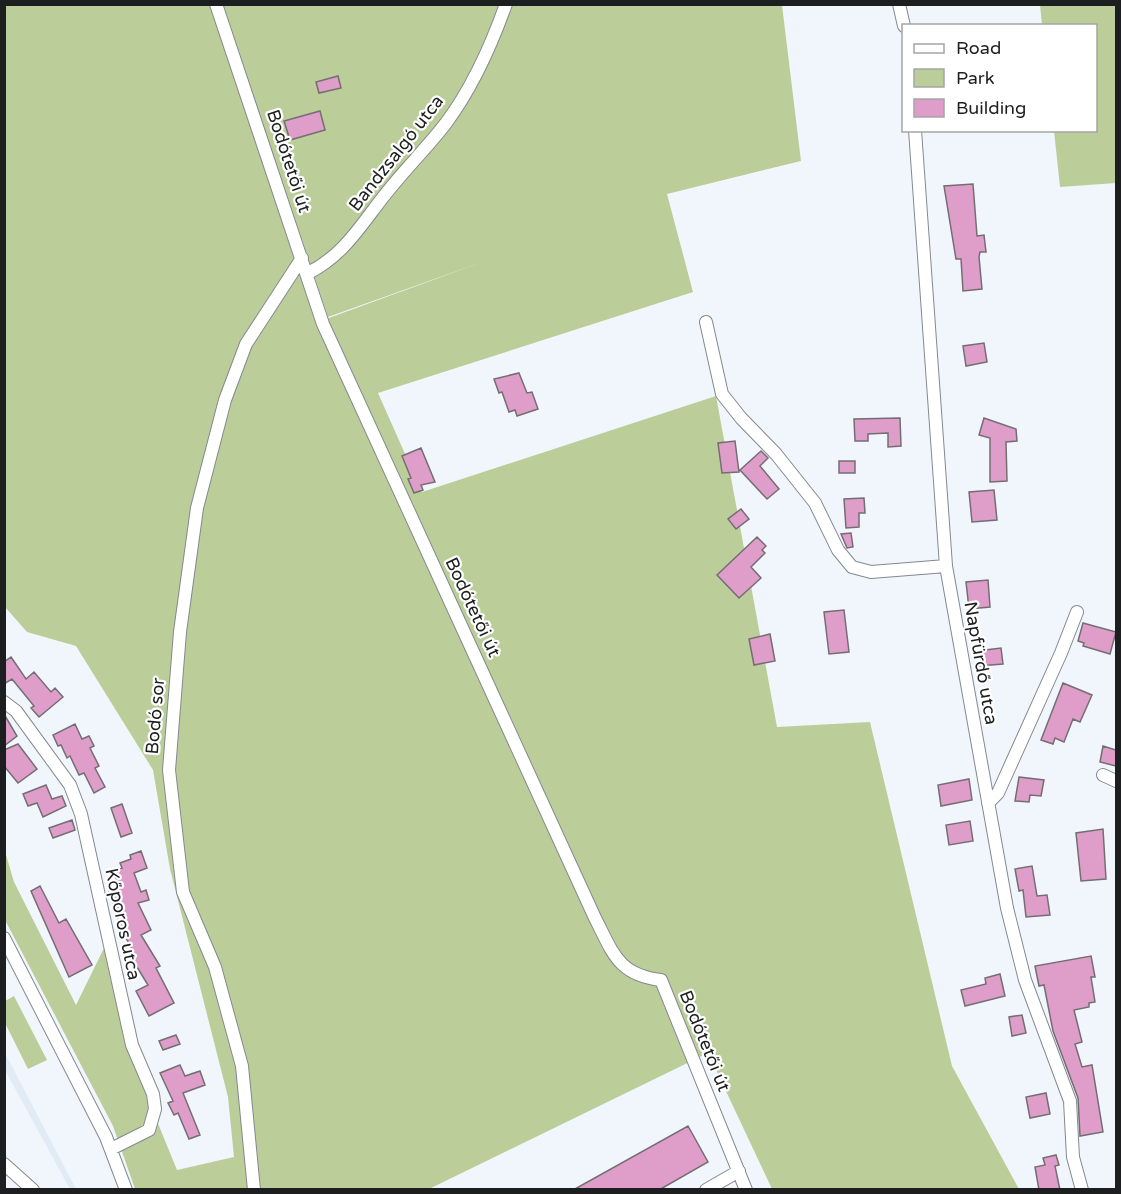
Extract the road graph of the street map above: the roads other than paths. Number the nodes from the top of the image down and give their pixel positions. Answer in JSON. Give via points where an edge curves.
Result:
{"nodes":[{"id":1,"x":216,"y":4,"type":"edge"},
{"id":2,"x":506,"y":4,"type":"edge"},
{"id":3,"x":899,"y":4,"type":"edge"},
{"id":4,"x":904,"y":24,"type":"edge"},
{"id":5,"x":915,"y":132,"type":"edge"},
{"id":6,"x":302,"y":258,"type":"junction"},
{"id":7,"x":308,"y":273,"type":"junction"},
{"id":8,"x":706,"y":322,"type":"dead end"},
{"id":9,"x":946,"y":566,"type":"junction"},
{"id":10,"x":1077,"y":612,"type":"dead end"},
{"id":11,"x":4,"y":702,"type":"edge"},
{"id":12,"x":1103,"y":775,"type":"dead end"},
{"id":13,"x":1116,"y":781,"type":"edge"},
{"id":14,"x":988,"y":803,"type":"junction"},
{"id":15,"x":4,"y":938,"type":"edge"},
{"id":16,"x":111,"y":1149,"type":"junction"},
{"id":17,"x":4,"y":1164,"type":"edge"},
{"id":18,"x":739,"y":1170,"type":"junction"},
{"id":19,"x":33,"y":1190,"type":"edge"},
{"id":20,"x":126,"y":1190,"type":"edge"},
{"id":21,"x":254,"y":1190,"type":"edge"},
{"id":22,"x":706,"y":1190,"type":"edge"},
{"id":23,"x":746,"y":1190,"type":"edge"},
{"id":24,"x":1082,"y":1190,"type":"edge"}],
"edges":[{"from":1,"to":6,"type":"street","name":"Bodótetői út"},
{"from":2,"to":7,"type":"street","name":"Bandzsalgó utca","via":[[484,62],[447,122],[349,242],[326,264]]},
{"from":3,"to":4,"type":"street"},
{"from":5,"to":9,"type":"street","name":"Napfürdő utca"},
{"from":6,"to":7,"type":"street","name":"Bodótetői út"},
{"from":6,"to":21,"type":"street","name":"Bodó sor","via":[[246,344],[225,400],[197,508],[180,632],[169,771],[183,892],[216,967],[242,1066]]},
{"from":7,"to":18,"type":"street","name":"Bodótetői út","via":[[323,324],[595,918],[615,957],[627,970],[661,980]]},
{"from":8,"to":9,"type":"street","via":[[722,394],[815,503],[838,550],[852,567],[871,572]]},
{"from":9,"to":14,"type":"street","name":"Napfürdő utca"},
{"from":10,"to":14,"type":"street","via":[[998,793]]},
{"from":11,"to":16,"type":"street","name":"Kőporos utca","via":[[16,711],[70,785],[81,814],[132,1045],[153,1094],[154,1121],[149,1130]]},
{"from":12,"to":13,"type":"street"},
{"from":14,"to":24,"type":"street","name":"Napfürdő utca","via":[[1025,980],[1070,1101],[1073,1157]]},
{"from":15,"to":16,"type":"street"},
{"from":16,"to":20,"type":"street"},
{"from":17,"to":19,"type":"street"},
{"from":18,"to":22,"type":"street"},
{"from":18,"to":23,"type":"street","name":"Bodótetői út"}]}
